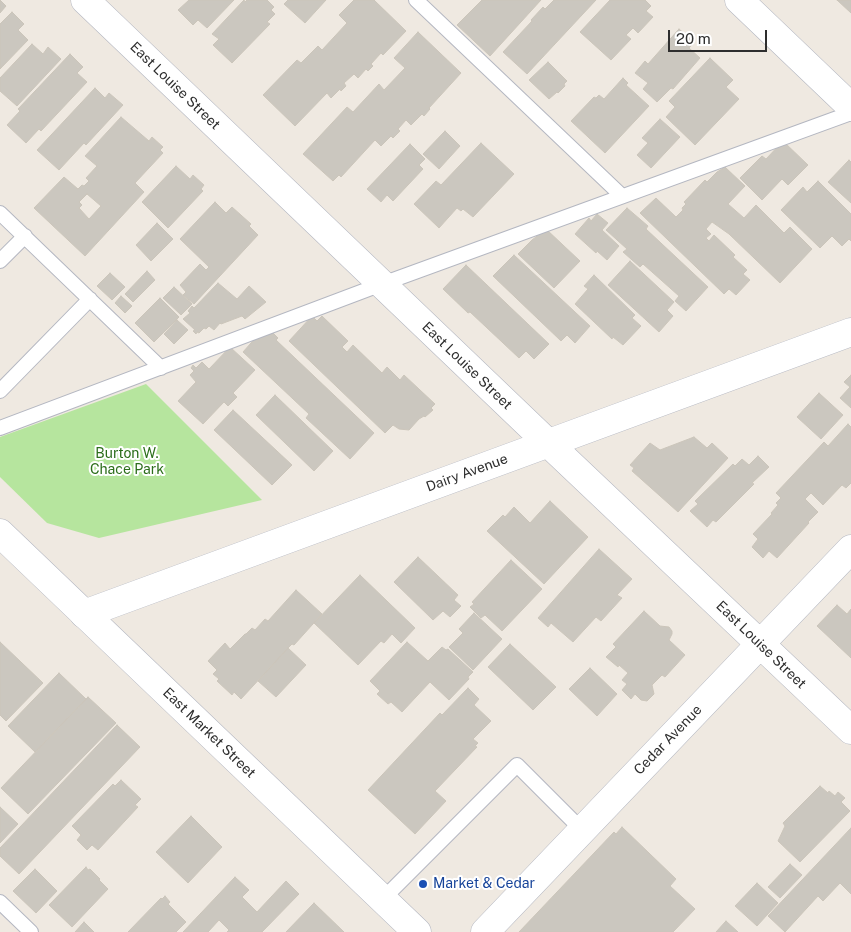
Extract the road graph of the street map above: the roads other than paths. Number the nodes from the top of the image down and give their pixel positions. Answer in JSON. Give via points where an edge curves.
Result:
{"nodes":[{"id":1,"x":84,"y":0,"type":"edge"},
{"id":2,"x":416,"y":0,"type":"edge"},
{"id":3,"x":739,"y":0,"type":"edge"},
{"id":4,"x":851,"y":107,"type":"edge"},
{"id":5,"x":851,"y":113,"type":"edge"},
{"id":6,"x":622,"y":196,"type":"junction"},
{"id":7,"x":0,"y":213,"type":"edge"},
{"id":8,"x":25,"y":236,"type":"junction"},
{"id":9,"x":0,"y":261,"type":"edge"},
{"id":10,"x":382,"y":284,"type":"junction"},
{"id":11,"x":90,"y":299,"type":"junction"},
{"id":12,"x":851,"y":332,"type":"edge"},
{"id":13,"x":160,"y":368,"type":"junction"},
{"id":14,"x":0,"y":391,"type":"edge"},
{"id":15,"x":0,"y":428,"type":"edge"},
{"id":16,"x":548,"y":443,"type":"junction"},
{"id":17,"x":0,"y":534,"type":"edge"},
{"id":18,"x":851,"y":549,"type":"edge"},
{"id":19,"x":84,"y":614,"type":"junction"},
{"id":20,"x":760,"y":644,"type":"junction"},
{"id":21,"x":851,"y":730,"type":"edge"},
{"id":22,"x":582,"y":830,"type":"junction"},
{"id":23,"x":383,"y":899,"type":"junction"},
{"id":24,"x":0,"y":902,"type":"edge"},
{"id":25,"x":31,"y":932,"type":"edge"},
{"id":26,"x":417,"y":932,"type":"edge"},
{"id":27,"x":485,"y":932,"type":"edge"}],
"edges":[{"from":1,"to":10,"type":"street","name":"East Louise Street"},
{"from":2,"to":6,"type":"lane"},
{"from":3,"to":4,"type":"street"},
{"from":5,"to":6,"type":"lane"},
{"from":6,"to":10,"type":"lane"},
{"from":7,"to":8,"type":"lane"},
{"from":8,"to":9,"type":"lane"},
{"from":8,"to":11,"type":"lane"},
{"from":10,"to":13,"type":"lane"},
{"from":10,"to":16,"type":"street","name":"East Louise Street"},
{"from":11,"to":13,"type":"lane"},
{"from":11,"to":14,"type":"lane"},
{"from":12,"to":16,"type":"street","name":"Dairy Avenue"},
{"from":13,"to":15,"type":"lane"},
{"from":16,"to":19,"type":"street","name":"Dairy Avenue"},
{"from":16,"to":20,"type":"street","name":"East Louise Street"},
{"from":17,"to":19,"type":"street","name":"East Market Street"},
{"from":18,"to":20,"type":"street","name":"Cedar Avenue"},
{"from":19,"to":23,"type":"street","name":"East Market Street"},
{"from":20,"to":21,"type":"street","name":"East Louise Street"},
{"from":20,"to":22,"type":"street","name":"Cedar Avenue"},
{"from":22,"to":23,"type":"lane","via":[[517,765]]},
{"from":22,"to":27,"type":"street","name":"Cedar Avenue"},
{"from":23,"to":26,"type":"street","name":"East Market Street"},
{"from":24,"to":25,"type":"lane"}]}
